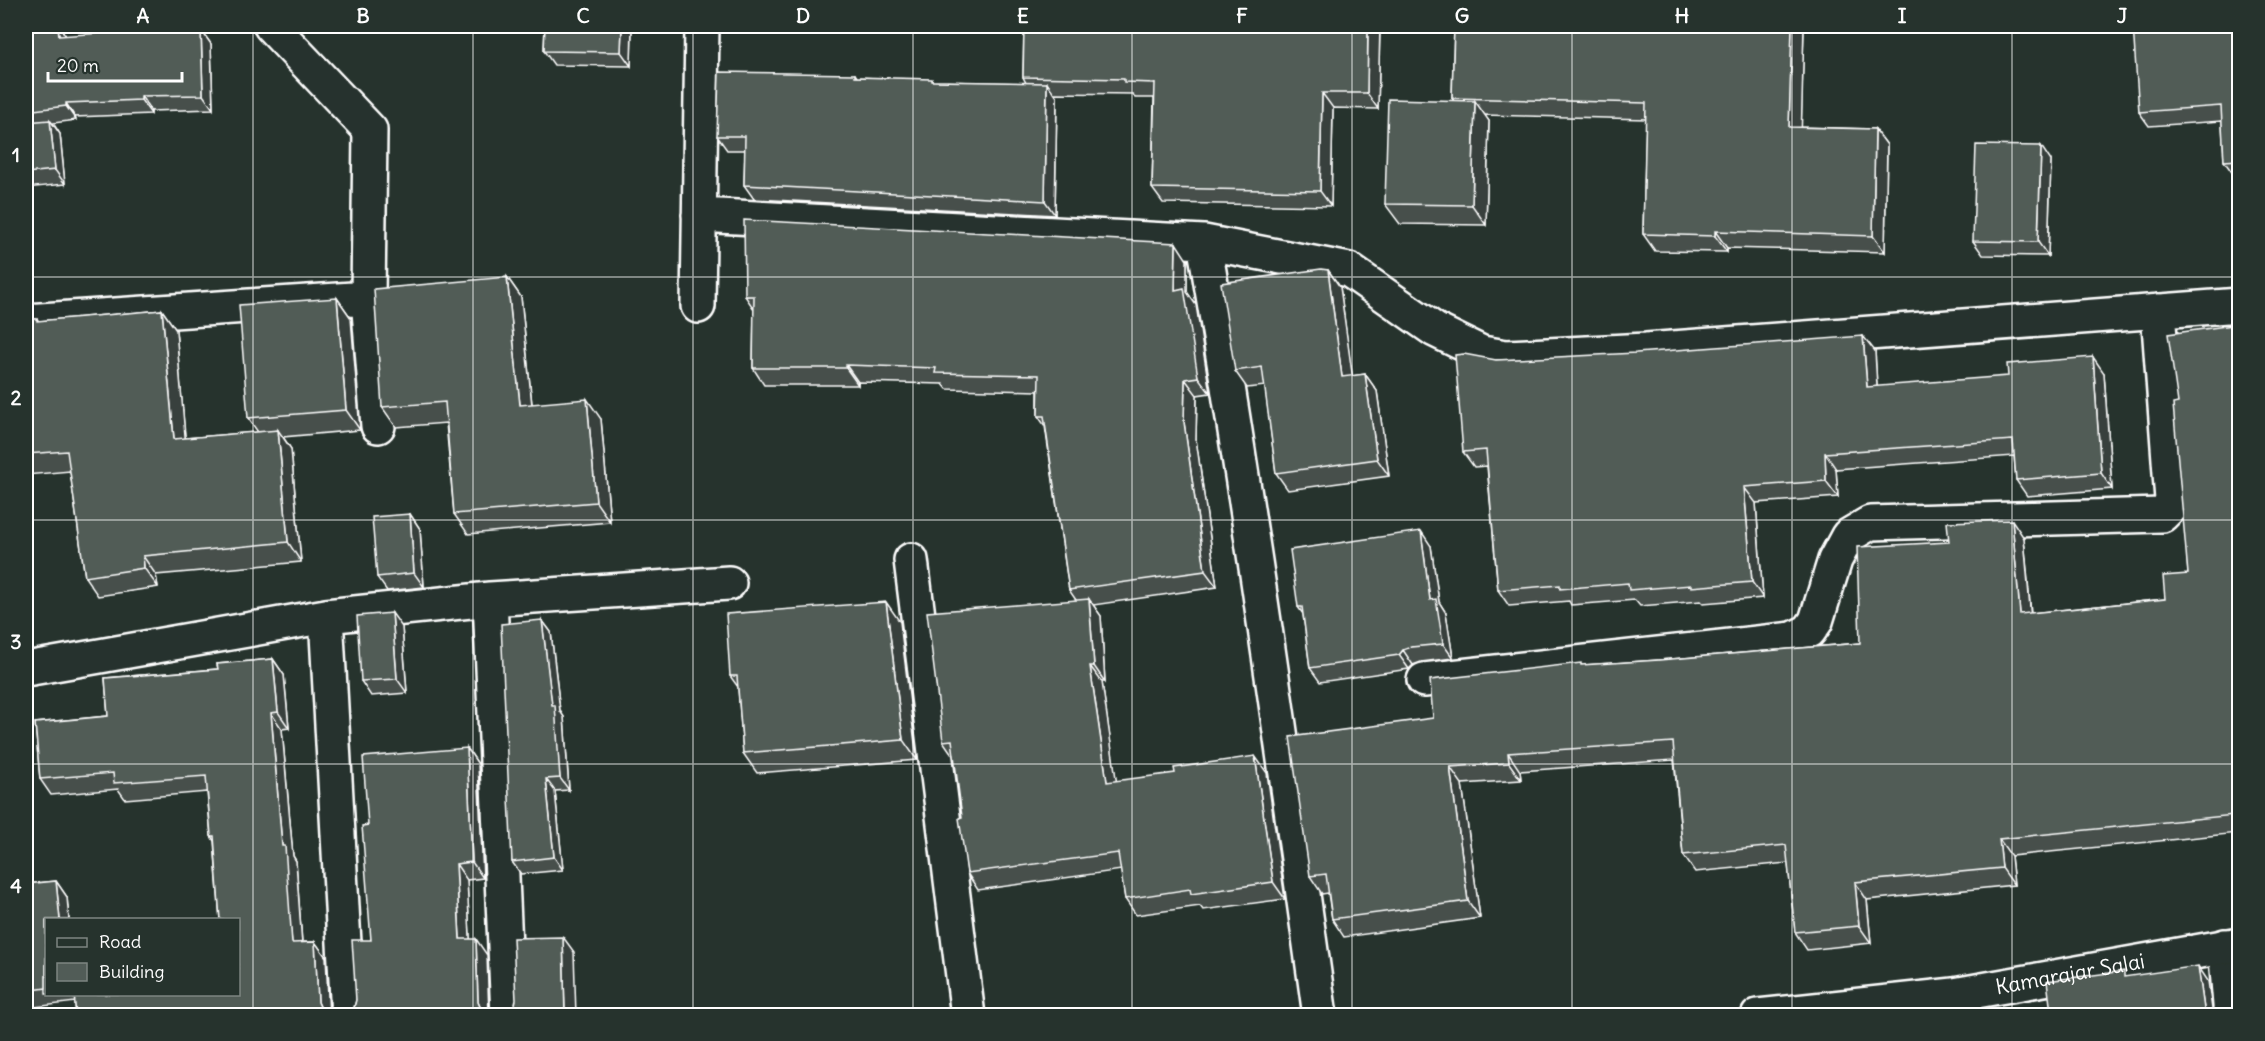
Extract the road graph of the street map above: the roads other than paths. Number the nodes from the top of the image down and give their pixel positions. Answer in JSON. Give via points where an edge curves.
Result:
{"nodes":[{"id":1,"x":271,"y":26,"type":"edge"},
{"id":2,"x":702,"y":26,"type":"edge"},
{"id":3,"x":699,"y":215,"type":"junction"},
{"id":4,"x":1204,"y":242,"type":"junction"},
{"id":5,"x":368,"y":298,"type":"junction"},
{"id":6,"x":2240,"y":305,"type":"edge"},
{"id":7,"x":698,"y":306,"type":"dead end"},
{"id":8,"x":2158,"y":311,"type":"junction"},
{"id":9,"x":26,"y":321,"type":"edge"},
{"id":10,"x":378,"y":426,"type":"dead end"},
{"id":11,"x":911,"y":560,"type":"dead end"},
{"id":12,"x":729,"y":582,"type":"dead end"},
{"id":13,"x":490,"y":599,"type":"junction"},
{"id":14,"x":326,"y":616,"type":"junction"},
{"id":15,"x":26,"y":669,"type":"edge"},
{"id":16,"x":1424,"y":680,"type":"dead end"},
{"id":17,"x":2232,"y":945,"type":"edge"},
{"id":18,"x":1955,"y":1005,"type":"edge"},
{"id":19,"x":348,"y":1016,"type":"edge"},
{"id":20,"x":508,"y":1016,"type":"edge"},
{"id":21,"x":968,"y":1016,"type":"edge"},
{"id":22,"x":1320,"y":1016,"type":"edge"},
{"id":23,"x":1758,"y":1016,"type":"edge"},
{"id":24,"x":2231,"y":1016,"type":"edge"}],
"edges":[{"from":1,"to":5,"type":"street","via":[[370,130]]},
{"from":2,"to":3,"type":"street"},
{"from":3,"to":4,"type":"street"},
{"from":3,"to":7,"type":"street"},
{"from":4,"to":8,"type":"street","via":[[1348,270],[1436,330],[1482,353],[1506,357]]},
{"from":4,"to":22,"type":"street","via":[[1279,718]]},
{"from":5,"to":9,"type":"street"},
{"from":5,"to":10,"type":"street"},
{"from":6,"to":8,"type":"street"},
{"from":8,"to":16,"type":"street","via":[[2172,500],[2162,515],[1870,524],[1848,536],[1835,560],[1816,621],[1809,631],[1793,639]]},
{"from":11,"to":21,"type":"street"},
{"from":12,"to":13,"type":"street"},
{"from":13,"to":14,"type":"street"},
{"from":13,"to":20,"type":"street"},
{"from":14,"to":15,"type":"street"},
{"from":14,"to":19,"type":"street"},
{"from":17,"to":18,"type":"street","name":"Kamarajar Salai"},
{"from":17,"to":24,"type":"street"},
{"from":18,"to":23,"type":"street","name":"Kamarajar Salai"}]}
